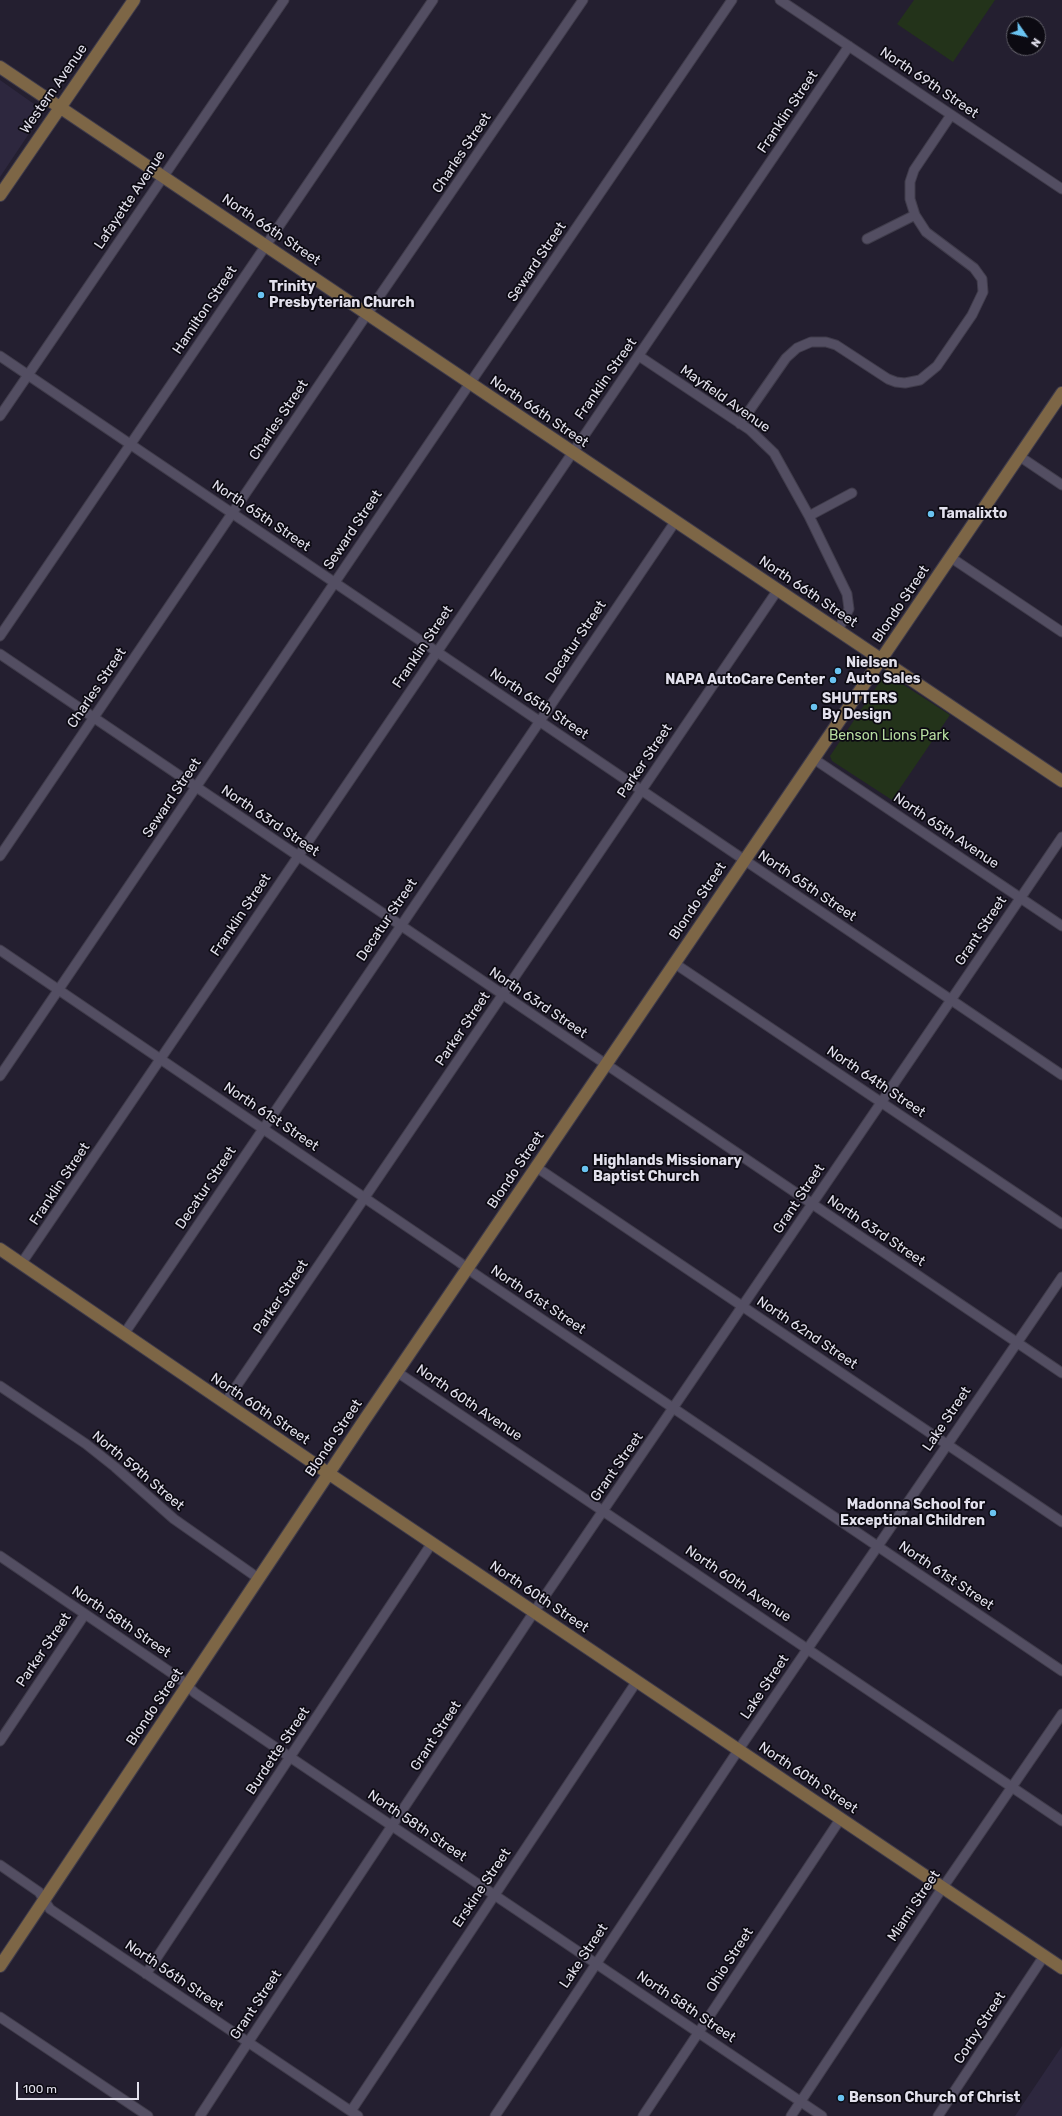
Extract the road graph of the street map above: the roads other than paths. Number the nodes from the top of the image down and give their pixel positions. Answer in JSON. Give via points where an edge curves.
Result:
{"nodes":[{"id":1,"x":134,"y":0,"type":"edge"},
{"id":2,"x":284,"y":0,"type":"edge"},
{"id":3,"x":433,"y":0,"type":"edge"},
{"id":4,"x":583,"y":0,"type":"edge"},
{"id":5,"x":732,"y":0,"type":"edge"},
{"id":6,"x":780,"y":0,"type":"edge"},
{"id":7,"x":849,"y":46,"type":"junction"},
{"id":8,"x":0,"y":67,"type":"edge"},
{"id":9,"x":60,"y":107,"type":"junction"},
{"id":10,"x":951,"y":115,"type":"junction"},
{"id":11,"x":164,"y":176,"type":"junction"},
{"id":12,"x":1062,"y":189,"type":"edge"},
{"id":13,"x":0,"y":195,"type":"edge"},
{"id":14,"x":915,"y":215,"type":"junction"},
{"id":15,"x":867,"y":239,"type":"dead end"},
{"id":16,"x":266,"y":245,"type":"junction"},
{"id":17,"x":368,"y":314,"type":"junction"},
{"id":18,"x":0,"y":356,"type":"edge"},
{"id":19,"x":639,"y":356,"type":"junction"},
{"id":20,"x":28,"y":375,"type":"junction"},
{"id":21,"x":470,"y":383,"type":"junction"},
{"id":22,"x":1062,"y":393,"type":"edge"},
{"id":23,"x":0,"y":416,"type":"edge"},
{"id":24,"x":740,"y":424,"type":"junction"},
{"id":25,"x":130,"y":444,"type":"junction"},
{"id":26,"x":572,"y":452,"type":"junction"},
{"id":27,"x":1019,"y":456,"type":"junction"},
{"id":28,"x":1062,"y":485,"type":"edge"},
{"id":29,"x":852,"y":493,"type":"dead end"},
{"id":30,"x":232,"y":513,"type":"junction"},
{"id":31,"x":808,"y":516,"type":"junction"},
{"id":32,"x":675,"y":522,"type":"junction"},
{"id":33,"x":950,"y":557,"type":"junction"},
{"id":34,"x":334,"y":583,"type":"junction"},
{"id":35,"x":777,"y":591,"type":"junction"},
{"id":36,"x":838,"y":630,"type":"junction"},
{"id":37,"x":1062,"y":632,"type":"edge"},
{"id":38,"x":0,"y":636,"type":"edge"},
{"id":39,"x":437,"y":652,"type":"junction"},
{"id":40,"x":0,"y":654,"type":"edge"},
{"id":41,"x":881,"y":659,"type":"junction"},
{"id":42,"x":94,"y":718,"type":"junction"},
{"id":43,"x":539,"y":721,"type":"junction"},
{"id":44,"x":814,"y":759,"type":"junction"},
{"id":45,"x":1062,"y":781,"type":"edge"},
{"id":46,"x":196,"y":787,"type":"junction"},
{"id":47,"x":641,"y":791,"type":"junction"},
{"id":48,"x":1062,"y":837,"type":"edge"},
{"id":49,"x":0,"y":856,"type":"edge"},
{"id":50,"x":298,"y":856,"type":"junction"},
{"id":51,"x":744,"y":861,"type":"junction"},
{"id":52,"x":1021,"y":898,"type":"junction"},
{"id":53,"x":400,"y":926,"type":"junction"},
{"id":54,"x":1062,"y":926,"type":"edge"},
{"id":55,"x":0,"y":950,"type":"edge"},
{"id":56,"x":674,"y":963,"type":"junction"},
{"id":57,"x":59,"y":990,"type":"junction"},
{"id":58,"x":503,"y":995,"type":"junction"},
{"id":59,"x":951,"y":1001,"type":"junction"},
{"id":60,"x":161,"y":1059,"type":"junction"},
{"id":61,"x":605,"y":1065,"type":"junction"},
{"id":62,"x":1062,"y":1075,"type":"edge"},
{"id":63,"x":0,"y":1076,"type":"edge"},
{"id":64,"x":882,"y":1102,"type":"junction"},
{"id":65,"x":264,"y":1128,"type":"junction"},
{"id":66,"x":536,"y":1167,"type":"junction"},
{"id":67,"x":365,"y":1198,"type":"junction"},
{"id":68,"x":813,"y":1205,"type":"junction"},
{"id":69,"x":1062,"y":1224,"type":"edge"},
{"id":70,"x":0,"y":1249,"type":"edge"},
{"id":71,"x":22,"y":1264,"type":"junction"},
{"id":72,"x":467,"y":1268,"type":"junction"},
{"id":73,"x":1062,"y":1277,"type":"edge"},
{"id":74,"x":743,"y":1307,"type":"junction"},
{"id":75,"x":124,"y":1334,"type":"junction"},
{"id":76,"x":1017,"y":1343,"type":"junction"},
{"id":77,"x":397,"y":1372,"type":"junction"},
{"id":78,"x":1062,"y":1373,"type":"edge"},
{"id":79,"x":0,"y":1386,"type":"edge"},
{"id":80,"x":225,"y":1403,"type":"junction"},
{"id":81,"x":674,"y":1409,"type":"junction"},
{"id":82,"x":947,"y":1444,"type":"junction"},
{"id":83,"x":328,"y":1473,"type":"junction"},
{"id":84,"x":604,"y":1510,"type":"junction"},
{"id":85,"x":1062,"y":1522,"type":"edge"},
{"id":86,"x":432,"y":1543,"type":"junction"},
{"id":87,"x":878,"y":1546,"type":"junction"},
{"id":88,"x":0,"y":1556,"type":"edge"},
{"id":89,"x":258,"y":1578,"type":"junction"},
{"id":90,"x":534,"y":1612,"type":"junction"},
{"id":91,"x":85,"y":1614,"type":"junction"},
{"id":92,"x":808,"y":1648,"type":"junction"},
{"id":93,"x":1062,"y":1671,"type":"edge"},
{"id":94,"x":637,"y":1680,"type":"junction"},
{"id":95,"x":187,"y":1686,"type":"junction"},
{"id":96,"x":1062,"y":1714,"type":"edge"},
{"id":97,"x":0,"y":1741,"type":"edge"},
{"id":98,"x":739,"y":1749,"type":"junction"},
{"id":99,"x":290,"y":1757,"type":"junction"},
{"id":100,"x":1013,"y":1787,"type":"junction"},
{"id":101,"x":841,"y":1818,"type":"junction"},
{"id":102,"x":1062,"y":1821,"type":"edge"},
{"id":103,"x":393,"y":1826,"type":"junction"},
{"id":104,"x":0,"y":1865,"type":"edge"},
{"id":105,"x":943,"y":1888,"type":"junction"},
{"id":106,"x":494,"y":1894,"type":"junction"},
{"id":107,"x":44,"y":1899,"type":"junction"},
{"id":108,"x":1044,"y":1956,"type":"junction"},
{"id":109,"x":596,"y":1964,"type":"junction"},
{"id":110,"x":0,"y":1966,"type":"edge"},
{"id":111,"x":1062,"y":1968,"type":"edge"},
{"id":112,"x":146,"y":1974,"type":"junction"},
{"id":113,"x":0,"y":2017,"type":"edge"},
{"id":114,"x":699,"y":2033,"type":"junction"},
{"id":115,"x":248,"y":2042,"type":"junction"},
{"id":116,"x":801,"y":2102,"type":"junction"},
{"id":117,"x":355,"y":2113,"type":"edge"},
{"id":118,"x":148,"y":2116,"type":"edge"},
{"id":119,"x":200,"y":2116,"type":"edge"},
{"id":120,"x":495,"y":2116,"type":"edge"},
{"id":121,"x":643,"y":2116,"type":"edge"},
{"id":122,"x":791,"y":2116,"type":"edge"},
{"id":123,"x":822,"y":2116,"type":"edge"},
{"id":124,"x":938,"y":2116,"type":"edge"}],
"edges":[{"from":1,"to":9,"type":"street","name":"Western Avenue"},
{"from":2,"to":11,"type":"street","name":"Lafayette Avenue"},
{"from":3,"to":16,"type":"street","name":"Hamilton Street"},
{"from":4,"to":17,"type":"street","name":"Charles Street"},
{"from":5,"to":21,"type":"street","name":"Seward Street"},
{"from":6,"to":7,"type":"street","name":"North 69th Street"},
{"from":7,"to":10,"type":"street","name":"North 69th Street"},
{"from":7,"to":19,"type":"street","name":"Franklin Street"},
{"from":8,"to":9,"type":"street","name":"North 66th Street"},
{"from":9,"to":11,"type":"street","name":"North 66th Street"},
{"from":9,"to":13,"type":"street","name":"Western Avenue"},
{"from":10,"to":12,"type":"street","name":"North 69th Street"},
{"from":10,"to":14,"type":"street","via":[[914,170],[909,191]]},
{"from":11,"to":16,"type":"street","name":"North 66th Street"},
{"from":11,"to":20,"type":"street","name":"Lafayette Avenue"},
{"from":14,"to":15,"type":"street"},
{"from":14,"to":24,"type":"street","via":[[930,236],[974,268],[983,285],[983,292],[976,308],[937,366],[920,380],[896,382],[836,345],[811,342],[797,348],[786,358]]},
{"from":16,"to":17,"type":"street","name":"North 66th Street"},
{"from":16,"to":25,"type":"street","name":"Hamilton Street"},
{"from":17,"to":21,"type":"street","name":"North 66th Street"},
{"from":17,"to":30,"type":"street","name":"Charles Street"},
{"from":18,"to":20,"type":"street","name":"North 65th Street"},
{"from":19,"to":24,"type":"street","name":"Mayfield Avenue"},
{"from":19,"to":26,"type":"street","name":"Franklin Street"},
{"from":20,"to":23,"type":"street","name":"Lafayette Avenue"},
{"from":20,"to":25,"type":"street","name":"North 65th Street"},
{"from":21,"to":26,"type":"street","name":"North 66th Street"},
{"from":21,"to":34,"type":"street","name":"Seward Street"},
{"from":22,"to":27,"type":"street","name":"Blondo Street"},
{"from":24,"to":31,"type":"street","name":"Mayfield Avenue","via":[[774,453]]},
{"from":25,"to":30,"type":"street","name":"North 65th Street"},
{"from":25,"to":38,"type":"street","name":"Hamilton Street"},
{"from":26,"to":32,"type":"street","name":"North 66th Street"},
{"from":26,"to":39,"type":"street","name":"Franklin Street"},
{"from":27,"to":28,"type":"street"},
{"from":27,"to":33,"type":"street","name":"Blondo Street"},
{"from":29,"to":31,"type":"street"},
{"from":30,"to":34,"type":"street","name":"North 65th Street"},
{"from":30,"to":42,"type":"street","name":"Charles Street"},
{"from":31,"to":36,"type":"street","name":"Mayfield Avenue","via":[[848,598],[849,609]]},
{"from":32,"to":35,"type":"street","name":"North 66th Street"},
{"from":32,"to":43,"type":"street","name":"Decatur Street"},
{"from":33,"to":37,"type":"street"},
{"from":33,"to":41,"type":"street","name":"Blondo Street"},
{"from":34,"to":39,"type":"street","name":"North 65th Street"},
{"from":34,"to":46,"type":"street","name":"Seward Street"},
{"from":35,"to":36,"type":"street","name":"North 66th Street"},
{"from":35,"to":47,"type":"street","name":"Parker Street"},
{"from":36,"to":41,"type":"street","name":"North 66th Street"},
{"from":39,"to":43,"type":"street","name":"North 65th Street"},
{"from":39,"to":50,"type":"street","name":"Franklin Street"},
{"from":40,"to":42,"type":"street","name":"North 63rd Street"},
{"from":41,"to":44,"type":"street","name":"Blondo Street"},
{"from":41,"to":45,"type":"street","name":"North 66th Street"},
{"from":42,"to":46,"type":"street","name":"North 63rd Street"},
{"from":42,"to":49,"type":"street","name":"Charles Street"},
{"from":43,"to":47,"type":"street","name":"North 65th Street"},
{"from":43,"to":53,"type":"street","name":"Decatur Street"},
{"from":44,"to":51,"type":"street","name":"Blondo Street"},
{"from":44,"to":52,"type":"street","name":"North 65th Avenue"},
{"from":46,"to":50,"type":"street","name":"North 63rd Street"},
{"from":46,"to":57,"type":"street","name":"Seward Street"},
{"from":47,"to":51,"type":"street","name":"North 65th Street"},
{"from":47,"to":58,"type":"street","name":"Parker Street"},
{"from":48,"to":52,"type":"street","name":"Grant Street"},
{"from":50,"to":53,"type":"street","name":"North 63rd Street"},
{"from":50,"to":60,"type":"street","name":"Franklin Street"},
{"from":51,"to":56,"type":"street","name":"Blondo Street"},
{"from":51,"to":59,"type":"street","name":"North 65th Street"},
{"from":52,"to":54,"type":"street","name":"North 65th Avenue"},
{"from":52,"to":59,"type":"street","name":"Grant Street"},
{"from":53,"to":58,"type":"street","name":"North 63rd Street"},
{"from":53,"to":65,"type":"street","name":"Decatur Street"},
{"from":55,"to":57,"type":"street","name":"North 61st Street"},
{"from":56,"to":61,"type":"street","name":"Blondo Street"},
{"from":56,"to":64,"type":"street","name":"North 64th Street"},
{"from":57,"to":60,"type":"street","name":"North 61st Street"},
{"from":57,"to":63,"type":"street","name":"Seward Street"},
{"from":58,"to":61,"type":"street","name":"North 63rd Street"},
{"from":58,"to":67,"type":"street","name":"Parker Street"},
{"from":59,"to":62,"type":"street","name":"North 65th Street"},
{"from":59,"to":64,"type":"street","name":"Grant Street"},
{"from":60,"to":65,"type":"street","name":"North 61st Street"},
{"from":60,"to":71,"type":"street","name":"Franklin Street"},
{"from":61,"to":66,"type":"street","name":"Blondo Street"},
{"from":61,"to":68,"type":"street","name":"North 63rd Street"},
{"from":64,"to":68,"type":"street","name":"Grant Street"},
{"from":64,"to":69,"type":"street","name":"North 64th Street"},
{"from":65,"to":67,"type":"street","name":"North 61st Street"},
{"from":65,"to":75,"type":"street","name":"Decatur Street"},
{"from":66,"to":72,"type":"street","name":"Blondo Street"},
{"from":66,"to":74,"type":"street","name":"North 62nd Street"},
{"from":67,"to":72,"type":"street","name":"North 61st Street"},
{"from":67,"to":80,"type":"street","name":"Parker Street"},
{"from":68,"to":74,"type":"street","name":"Grant Street"},
{"from":68,"to":76,"type":"street","name":"North 63rd Street"},
{"from":70,"to":71,"type":"street","name":"North 60th Street"},
{"from":71,"to":75,"type":"street","name":"North 60th Street"},
{"from":72,"to":77,"type":"street","name":"Blondo Street"},
{"from":72,"to":81,"type":"street","name":"North 61st Street"},
{"from":73,"to":76,"type":"street","name":"Lake Street"},
{"from":74,"to":81,"type":"street","name":"Grant Street"},
{"from":74,"to":82,"type":"street","name":"North 62nd Street"},
{"from":75,"to":80,"type":"street","name":"North 60th Street"},
{"from":76,"to":78,"type":"street","name":"North 63rd Street"},
{"from":76,"to":82,"type":"street","name":"Lake Street"},
{"from":77,"to":83,"type":"street","name":"Blondo Street"},
{"from":77,"to":84,"type":"street","name":"North 60th Avenue"},
{"from":79,"to":89,"type":"street","name":"North 59th Street","via":[[86,1444],[174,1519]]},
{"from":80,"to":83,"type":"street","name":"North 60th Street"},
{"from":81,"to":84,"type":"street","name":"Grant Street"},
{"from":81,"to":87,"type":"street","name":"North 61st Street"},
{"from":82,"to":85,"type":"street","name":"North 62nd Street"},
{"from":82,"to":87,"type":"street","name":"Lake Street"},
{"from":83,"to":86,"type":"street","name":"North 60th Street"},
{"from":83,"to":89,"type":"street","name":"Blondo Street"},
{"from":84,"to":90,"type":"street","name":"Grant Street"},
{"from":84,"to":92,"type":"street","name":"North 60th Avenue"},
{"from":86,"to":90,"type":"street","name":"North 60th Street"},
{"from":86,"to":99,"type":"street","name":"Burdette Street"},
{"from":87,"to":92,"type":"street","name":"Lake Street"},
{"from":87,"to":93,"type":"street","name":"North 61st Street"},
{"from":88,"to":91,"type":"street","name":"North 58th Street"},
{"from":89,"to":95,"type":"street","name":"Blondo Street"},
{"from":90,"to":94,"type":"street","name":"North 60th Street"},
{"from":90,"to":103,"type":"street","name":"Grant Street"},
{"from":91,"to":95,"type":"street","name":"North 58th Street"},
{"from":91,"to":97,"type":"street","name":"Parker Street"},
{"from":92,"to":98,"type":"street","name":"Lake Street"},
{"from":92,"to":100,"type":"street","name":"North 60th Avenue"},
{"from":94,"to":98,"type":"street","name":"North 60th Street"},
{"from":94,"to":106,"type":"street","name":"Erskine Street"},
{"from":95,"to":99,"type":"street","name":"North 58th Street"},
{"from":95,"to":107,"type":"street","name":"Blondo Street"},
{"from":96,"to":100,"type":"street","name":"Miami Street"},
{"from":98,"to":101,"type":"street","name":"North 60th Street"},
{"from":98,"to":109,"type":"street","name":"Lake Street"},
{"from":99,"to":103,"type":"street","name":"North 58th Street"},
{"from":99,"to":112,"type":"street","name":"Burdette Street"},
{"from":100,"to":102,"type":"street","name":"North 60th Avenue"},
{"from":100,"to":105,"type":"street","name":"Miami Street"},
{"from":101,"to":105,"type":"street","name":"North 60th Street"},
{"from":101,"to":114,"type":"street","name":"Ohio Street"},
{"from":103,"to":106,"type":"street","name":"North 58th Street"},
{"from":103,"to":115,"type":"street","name":"Grant Street"},
{"from":104,"to":107,"type":"street","name":"North 56th Street","via":[[39,1892]]},
{"from":105,"to":108,"type":"street","name":"North 60th Street"},
{"from":105,"to":116,"type":"street","name":"Miami Street"},
{"from":106,"to":109,"type":"street","name":"North 58th Street"},
{"from":106,"to":117,"type":"street","name":"Erskine Street"},
{"from":107,"to":110,"type":"street","name":"Blondo Street"},
{"from":107,"to":112,"type":"street","name":"North 56th Street","via":[[50,1909]]},
{"from":108,"to":111,"type":"street","name":"North 60th Street"},
{"from":108,"to":124,"type":"street","name":"Corby Street"},
{"from":109,"to":114,"type":"street","name":"North 58th Street"},
{"from":109,"to":120,"type":"street","name":"Lake Street"},
{"from":112,"to":115,"type":"street","name":"North 56th Street"},
{"from":113,"to":118,"type":"street"},
{"from":114,"to":116,"type":"street","name":"North 58th Street"},
{"from":114,"to":121,"type":"street","name":"Ohio Street"},
{"from":115,"to":117,"type":"street","name":"North 56th Street"},
{"from":115,"to":119,"type":"street","name":"Grant Street"},
{"from":116,"to":122,"type":"street","name":"Miami Street"},
{"from":116,"to":123,"type":"street","name":"North 58th Street"}]}
